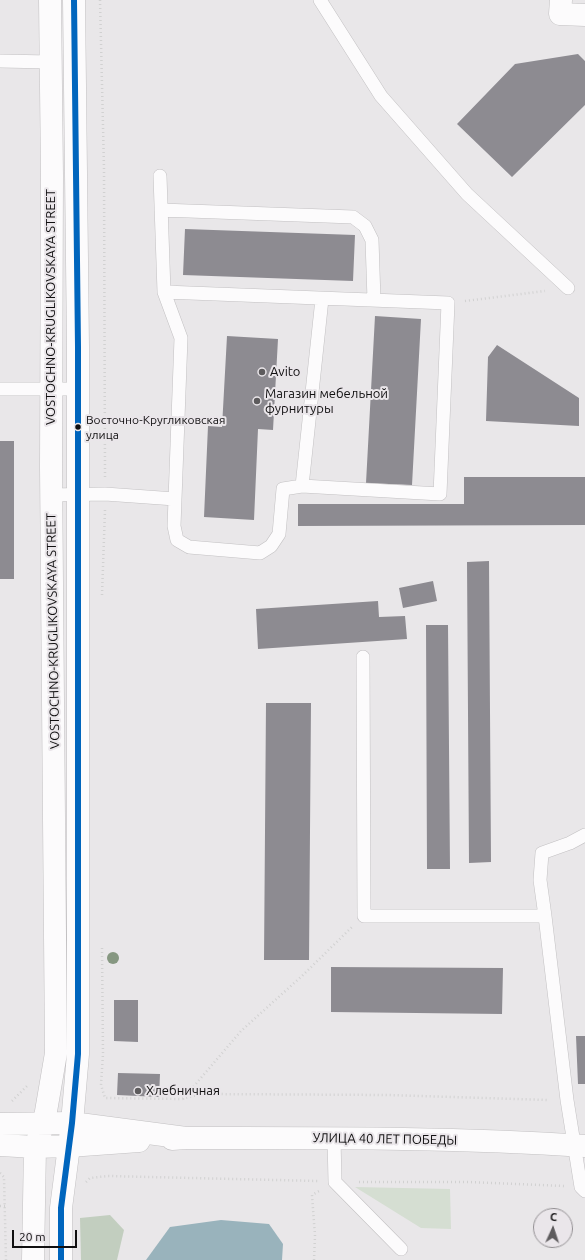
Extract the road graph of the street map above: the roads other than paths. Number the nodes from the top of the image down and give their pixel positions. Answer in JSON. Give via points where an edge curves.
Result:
{"nodes":[{"id":1,"x":50,"y":0,"type":"edge"},
{"id":2,"x":74,"y":0,"type":"edge"},
{"id":3,"x":320,"y":0,"type":"edge"},
{"id":4,"x":561,"y":0,"type":"edge"},
{"id":5,"x":585,"y":15,"type":"edge"},
{"id":6,"x":0,"y":61,"type":"edge"},
{"id":7,"x":50,"y":62,"type":"junction"},
{"id":8,"x":160,"y":176,"type":"dead end"},
{"id":9,"x":161,"y":210,"type":"junction"},
{"id":10,"x":568,"y":288,"type":"road end"},
{"id":11,"x":164,"y":292,"type":"junction"},
{"id":12,"x":322,"y":299,"type":"junction"},
{"id":13,"x":374,"y":300,"type":"junction"},
{"id":14,"x":0,"y":389,"type":"edge"},
{"id":15,"x":51,"y":389,"type":"junction"},
{"id":16,"x":77,"y":389,"type":"junction"},
{"id":17,"x":302,"y":486,"type":"junction"},
{"id":18,"x":78,"y":494,"type":"junction"},
{"id":19,"x":51,"y":495,"type":"junction"},
{"id":20,"x":175,"y":499,"type":"junction"},
{"id":21,"x":363,"y":656,"type":"dead end"},
{"id":22,"x":585,"y":835,"type":"edge"},
{"id":23,"x":544,"y":916,"type":"junction"},
{"id":24,"x":44,"y":1123,"type":"junction"},
{"id":25,"x":72,"y":1123,"type":"junction"},
{"id":26,"x":0,"y":1124,"type":"edge"},
{"id":27,"x":186,"y":1138,"type":"junction"},
{"id":28,"x":334,"y":1138,"type":"junction"},
{"id":29,"x":0,"y":1145,"type":"edge"},
{"id":30,"x":579,"y":1145,"type":"edge"},
{"id":31,"x":69,"y":1146,"type":"junction"},
{"id":32,"x":35,"y":1147,"type":"junction"},
{"id":33,"x":583,"y":1189,"type":"edge"},
{"id":34,"x":401,"y":1249,"type":"dead end"},
{"id":35,"x":34,"y":1260,"type":"edge"},
{"id":36,"x":60,"y":1260,"type":"edge"}],
"edges":[{"from":1,"to":7,"type":"street","name":"VOSTOCHNO-KRUGLIKOVSKAYA STREET"},
{"from":2,"to":16,"type":"street","name":"VOSTOCHNO-KRUGLIKOVSKAYA STREET"},
{"from":3,"to":10,"type":"lane","via":[[381,96],[467,194]]},
{"from":4,"to":5,"type":"street","via":[[560,14]]},
{"from":6,"to":7,"type":"lane"},
{"from":7,"to":15,"type":"street","name":"VOSTOCHNO-KRUGLIKOVSKAYA STREET"},
{"from":8,"to":9,"type":"lane"},
{"from":9,"to":11,"type":"lane"},
{"from":9,"to":13,"type":"lane","via":[[353,217],[365,226],[372,240]]},
{"from":11,"to":12,"type":"lane"},
{"from":11,"to":20,"type":"lane","via":[[181,338]]},
{"from":12,"to":13,"type":"lane"},
{"from":12,"to":17,"type":"lane"},
{"from":13,"to":17,"type":"lane","via":[[448,303],[440,494]]},
{"from":14,"to":15,"type":"lane"},
{"from":15,"to":16,"type":"lane"},
{"from":15,"to":19,"type":"street","name":"VOSTOCHNO-KRUGLIKOVSKAYA STREET"},
{"from":16,"to":18,"type":"street","name":"VOSTOCHNO-KRUGLIKOVSKAYA STREET"},
{"from":17,"to":20,"type":"lane","via":[[283,489],[279,534],[271,546],[260,553],[189,547],[177,540],[174,526]]},
{"from":18,"to":19,"type":"lane"},
{"from":18,"to":20,"type":"lane"},
{"from":18,"to":25,"type":"street","name":"VOSTOCHNO-KRUGLIKOVSKAYA STREET","via":[[78,1054]]},
{"from":19,"to":24,"type":"street","name":"VOSTOCHNO-KRUGLIKOVSKAYA STREET","via":[[56,1053]]},
{"from":21,"to":23,"type":"lane","via":[[364,916]]},
{"from":22,"to":23,"type":"lane","via":[[542,852],[540,880]]},
{"from":23,"to":30,"type":"lane","via":[[567,1100]]},
{"from":24,"to":25,"type":"street","name":"УЛИЦА 40 ЛЕТ ПОБЕДЫ"},
{"from":24,"to":26,"type":"street","name":"УЛИЦА 40 ЛЕТ ПОБЕДЫ"},
{"from":24,"to":32,"type":"street","name":"VOSTOCHNO-KRUGLIKOVSKAYA STREET"},
{"from":25,"to":27,"type":"street","name":"УЛИЦА 40 ЛЕТ ПОБЕДЫ"},
{"from":25,"to":31,"type":"street"},
{"from":27,"to":28,"type":"street","name":"УЛИЦА 40 ЛЕТ ПОБЕДЫ"},
{"from":27,"to":31,"type":"street","name":"УЛИЦА 40 ЛЕТ ПОБЕДЫ"},
{"from":28,"to":30,"type":"street","name":"УЛИЦА 40 ЛЕТ ПОБЕДЫ"},
{"from":28,"to":34,"type":"lane","via":[[335,1182]]},
{"from":29,"to":32,"type":"street","name":"УЛИЦА 40 ЛЕТ ПОБЕДЫ"},
{"from":30,"to":33,"type":"lane"},
{"from":31,"to":32,"type":"street","name":"УЛИЦА 40 ЛЕТ ПОБЕДЫ"},
{"from":31,"to":36,"type":"street","via":[[61,1208]]},
{"from":32,"to":35,"type":"street","name":"VOSTOCHNO-KRUGLIKOVSKAYA STREET"}]}
